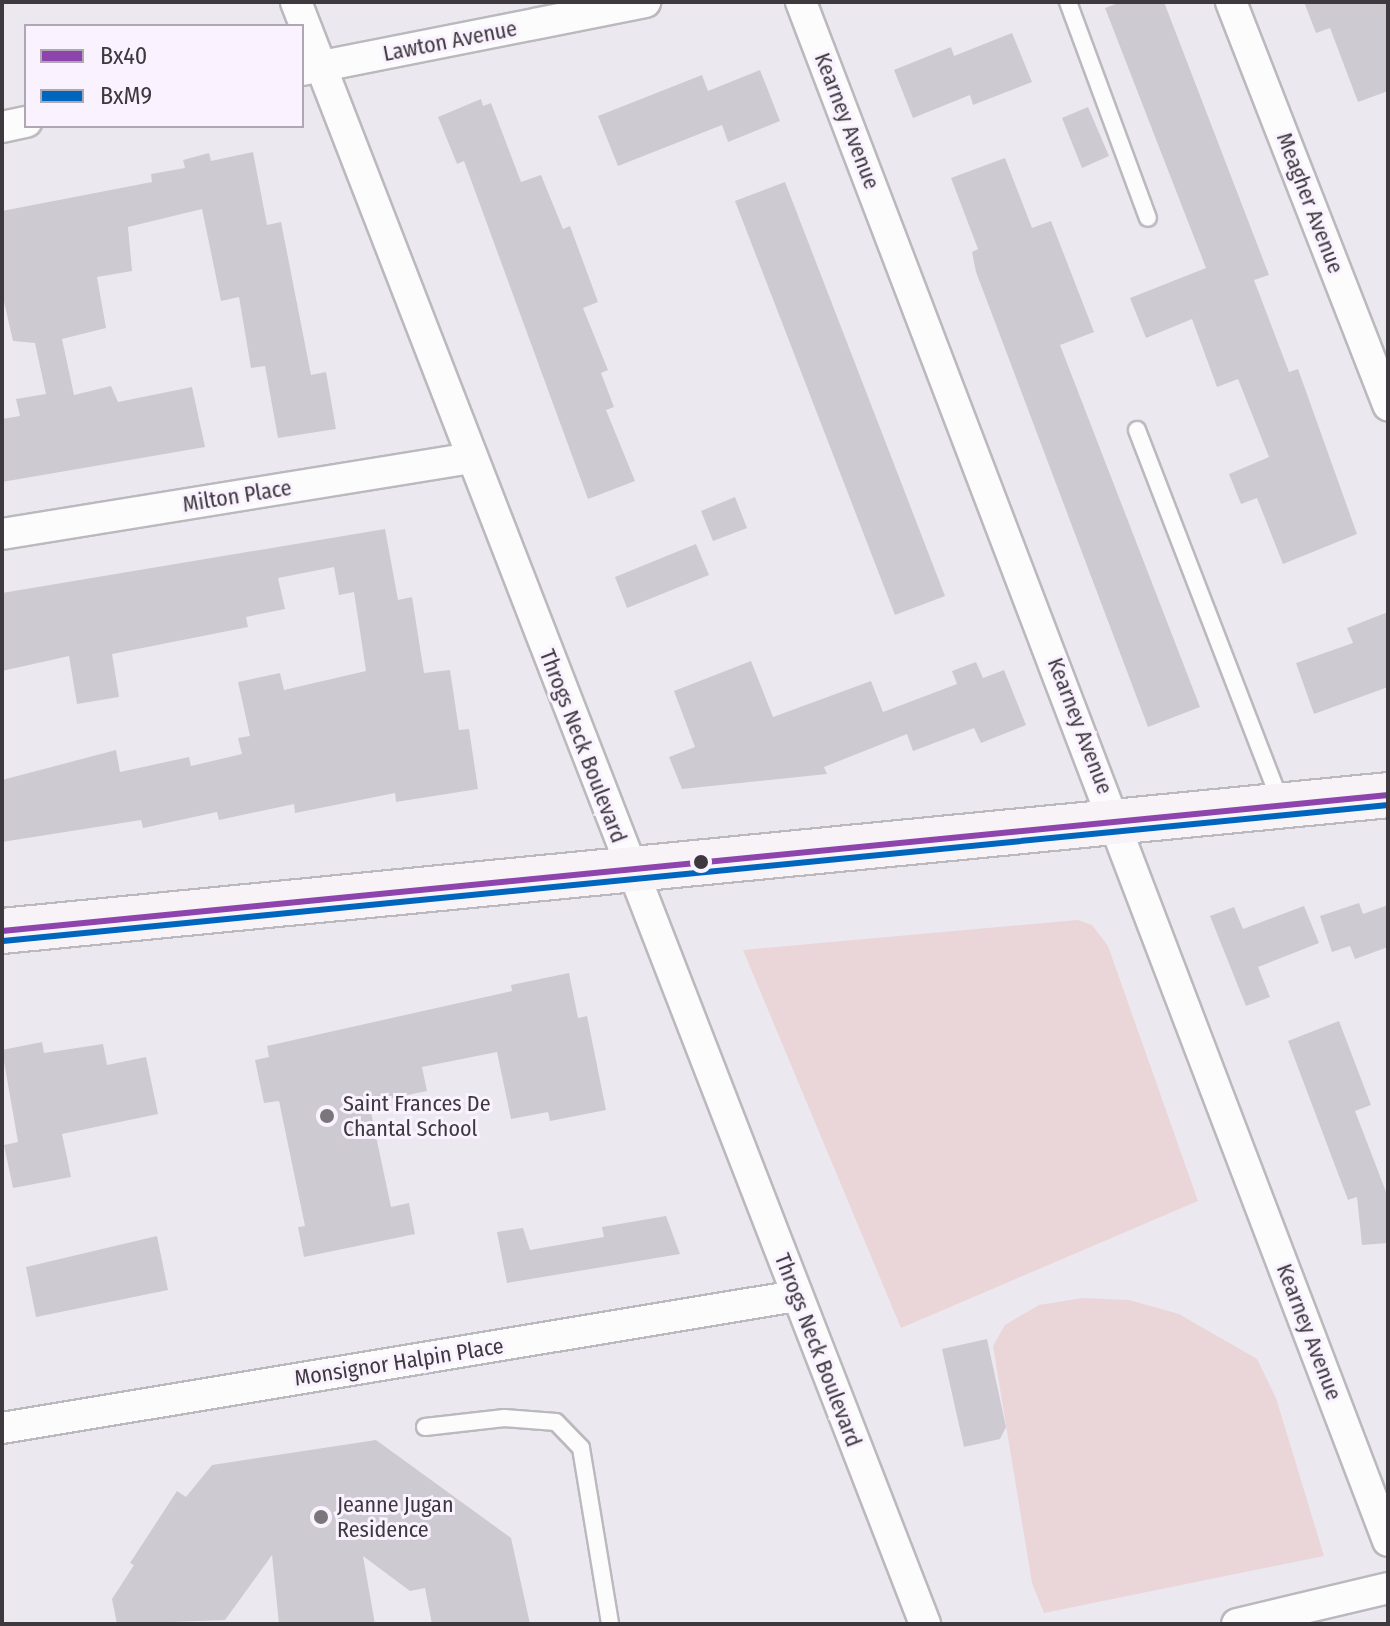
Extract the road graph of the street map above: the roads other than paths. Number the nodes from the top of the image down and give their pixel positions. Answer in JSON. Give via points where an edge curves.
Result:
{"nodes":[{"id":1,"x":296,"y":2,"type":"edge"},
{"id":2,"x":645,"y":2,"type":"edge"},
{"id":3,"x":801,"y":2,"type":"edge"},
{"id":4,"x":1068,"y":2,"type":"edge"},
{"id":5,"x":1231,"y":2,"type":"edge"},
{"id":6,"x":301,"y":24,"type":"edge"},
{"id":7,"x":304,"y":37,"type":"edge"},
{"id":8,"x":311,"y":68,"type":"edge"},
{"id":9,"x":24,"y":122,"type":"edge"},
{"id":10,"x":2,"y":127,"type":"edge"},
{"id":11,"x":1148,"y":218,"type":"dead end"},
{"id":12,"x":1388,"y":405,"type":"edge"},
{"id":13,"x":1137,"y":430,"type":"dead end"},
{"id":14,"x":472,"y":458,"type":"junction"},
{"id":15,"x":2,"y":534,"type":"edge"},
{"id":16,"x":1388,"y":795,"type":"edge"},
{"id":17,"x":1282,"y":805,"type":"junction"},
{"id":18,"x":1116,"y":821,"type":"junction"},
{"id":19,"x":631,"y":869,"type":"junction"},
{"id":20,"x":2,"y":931,"type":"edge"},
{"id":21,"x":796,"y":1296,"type":"junction"},
{"id":22,"x":425,"y":1427,"type":"dead end"},
{"id":23,"x":2,"y":1428,"type":"edge"},
{"id":24,"x":1388,"y":1541,"type":"edge"},
{"id":25,"x":1388,"y":1588,"type":"edge"},
{"id":26,"x":1256,"y":1622,"type":"edge"},
{"id":27,"x":610,"y":1624,"type":"edge"},
{"id":28,"x":925,"y":1624,"type":"edge"}],
"edges":[{"from":1,"to":6,"type":"street","name":"Throgs Neck Boulevard"},
{"from":2,"to":8,"type":"street","name":"Lawton Avenue"},
{"from":3,"to":18,"type":"street","name":"Kearney Avenue"},
{"from":4,"to":11,"type":"lane"},
{"from":5,"to":12,"type":"street","name":"Meagher Avenue"},
{"from":7,"to":8,"type":"street","name":"Throgs Neck Boulevard"},
{"from":8,"to":14,"type":"street","name":"Throgs Neck Boulevard"},
{"from":9,"to":10,"type":"street"},
{"from":13,"to":17,"type":"lane"},
{"from":14,"to":15,"type":"street","name":"Milton Place"},
{"from":14,"to":19,"type":"street","name":"Throgs Neck Boulevard"},
{"from":16,"to":17,"type":"street"},
{"from":17,"to":18,"type":"street"},
{"from":18,"to":19,"type":"street"},
{"from":18,"to":24,"type":"street","name":"Kearney Avenue"},
{"from":19,"to":20,"type":"street"},
{"from":19,"to":21,"type":"street","name":"Throgs Neck Boulevard"},
{"from":21,"to":23,"type":"street","name":"Monsignor Halpin Place"},
{"from":21,"to":28,"type":"street","name":"Throgs Neck Boulevard"},
{"from":22,"to":27,"type":"lane","via":[[504,1418],[556,1422],[581,1448]]},
{"from":25,"to":26,"type":"street"}]}
